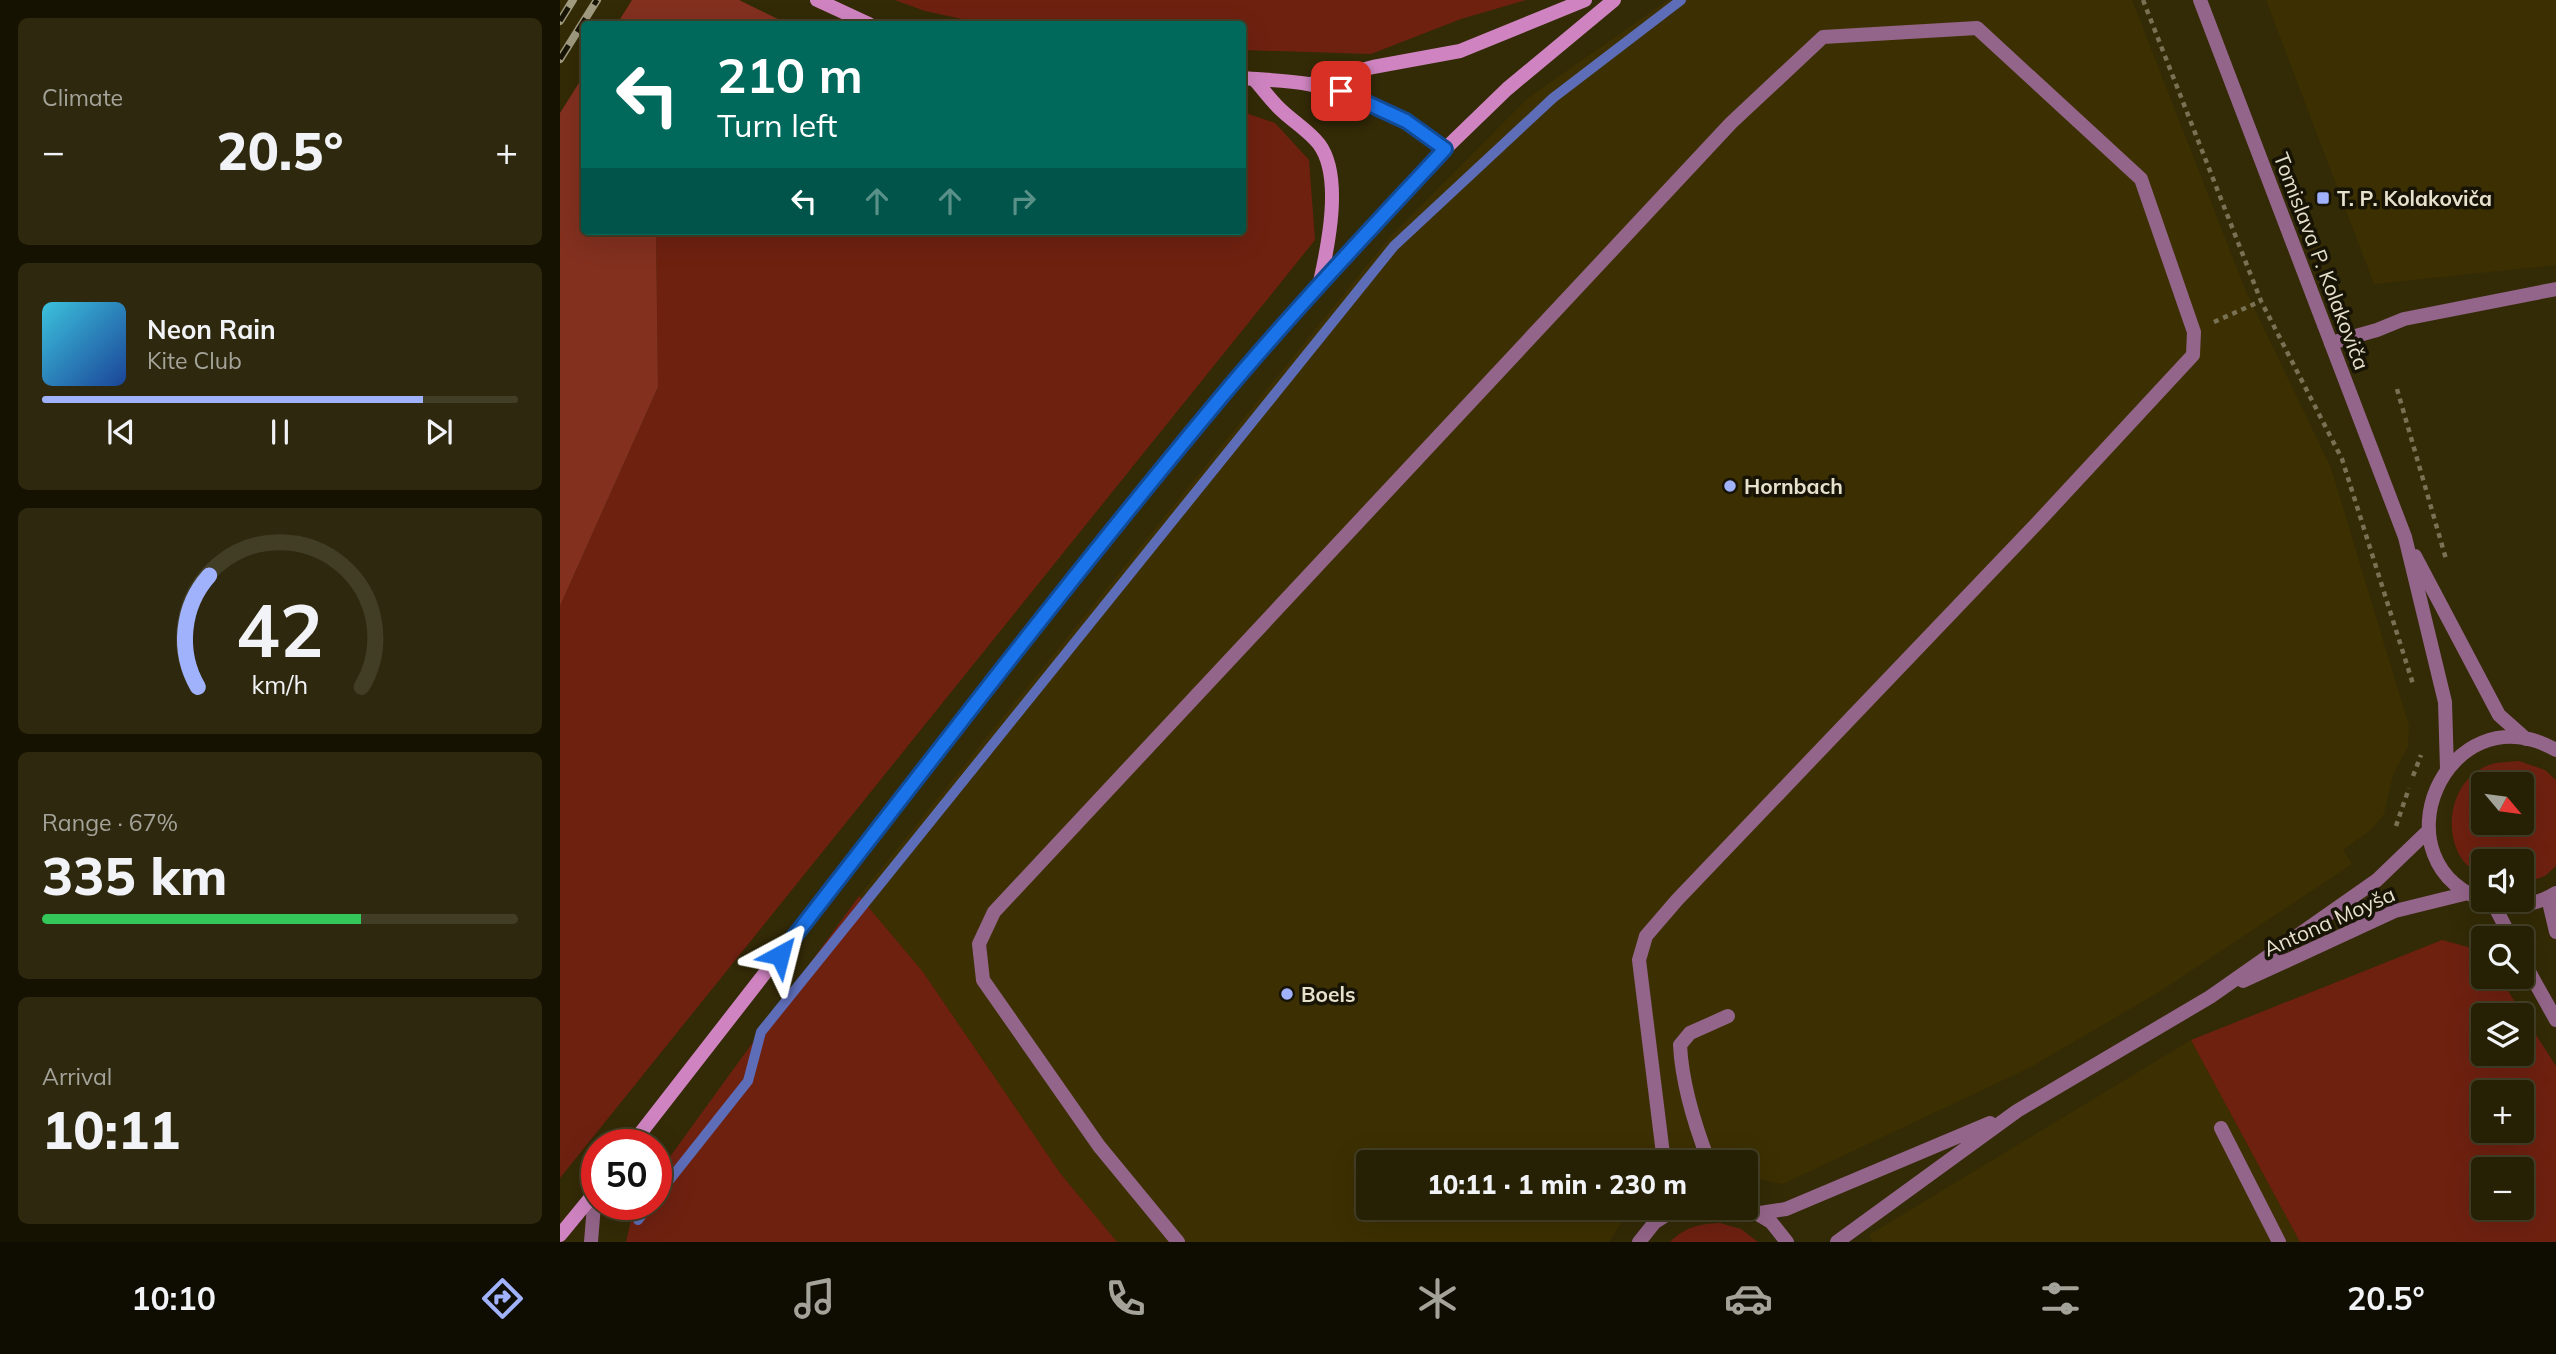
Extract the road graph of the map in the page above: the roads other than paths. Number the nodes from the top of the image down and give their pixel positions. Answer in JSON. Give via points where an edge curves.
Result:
{"nodes":[{"id":1,"x":817,"y":0,"type":"edge"},
{"id":2,"x":1585,"y":0,"type":"edge"},
{"id":3,"x":1614,"y":0,"type":"edge"},
{"id":4,"x":2200,"y":0,"type":"edge"},
{"id":5,"x":862,"y":21,"type":"edge"},
{"id":6,"x":1248,"y":78,"type":"edge"},
{"id":7,"x":1310,"y":84,"type":"junction"},
{"id":8,"x":1445,"y":149,"type":"junction"},
{"id":9,"x":1319,"y":284,"type":"junction"},
{"id":10,"x":2556,"y":289,"type":"edge"},
{"id":11,"x":2331,"y":343,"type":"junction"},
{"id":12,"x":2405,"y":537,"type":"junction"},
{"id":13,"x":2526,"y":739,"type":"junction"},
{"id":14,"x":2556,"y":750,"type":"edge"},
{"id":15,"x":2447,"y":769,"type":"junction"},
{"id":16,"x":2428,"y":831,"type":"junction"},
{"id":17,"x":2468,"y":893,"type":"junction"},
{"id":18,"x":2471,"y":894,"type":"edge"},
{"id":19,"x":2552,"y":895,"type":"edge"},
{"id":20,"x":2534,"y":900,"type":"edge"},
{"id":21,"x":2556,"y":932,"type":"edge"},
{"id":22,"x":2534,"y":981,"type":"edge"},
{"id":23,"x":2210,"y":997,"type":"junction"},
{"id":24,"x":1728,"y":1016,"type":"dead end"},
{"id":25,"x":2556,"y":1020,"type":"edge"},
{"id":26,"x":2017,"y":1111,"type":"junction"},
{"id":27,"x":2221,"y":1128,"type":"dead end"},
{"id":28,"x":644,"y":1129,"type":"edge"},
{"id":29,"x":1663,"y":1150,"type":"edge"},
{"id":30,"x":1704,"y":1150,"type":"edge"},
{"id":31,"x":581,"y":1209,"type":"edge"},
{"id":32,"x":1758,"y":1210,"type":"edge"},
{"id":33,"x":1758,"y":1213,"type":"edge"},
{"id":34,"x":593,"y":1220,"type":"edge"},
{"id":35,"x":1654,"y":1220,"type":"edge"},
{"id":36,"x":560,"y":1235,"type":"edge"},
{"id":37,"x":591,"y":1242,"type":"edge"},
{"id":38,"x":1178,"y":1242,"type":"edge"},
{"id":39,"x":1639,"y":1242,"type":"edge"},
{"id":40,"x":1787,"y":1242,"type":"edge"},
{"id":41,"x":1838,"y":1242,"type":"edge"},
{"id":42,"x":2279,"y":1242,"type":"edge"}],
"edges":[{"from":1,"to":5,"type":"main road"},
{"from":2,"to":7,"type":"main road","via":[[1460,51]]},
{"from":3,"to":8,"type":"main road","via":[[1507,89]]},
{"from":4,"to":11,"type":"street","name":"Tomislava P. Kolakoviča"},
{"from":6,"to":7,"type":"main road"},
{"from":6,"to":9,"type":"main road","via":[[1321,146],[1330,170],[1327,250]]},
{"from":7,"to":8,"type":"main road","via":[[1364,100],[1406,121]]},
{"from":8,"to":9,"type":"main road"},
{"from":9,"to":28,"type":"main road","via":[[1052,604]]},
{"from":10,"to":11,"type":"street","via":[[2404,319]]},
{"from":11,"to":12,"type":"street","name":"Tomislava P. Kolakoviča"},
{"from":12,"to":13,"type":"street","name":"Tomislava P. Kolakoviča","via":[[2499,715]]},
{"from":12,"to":15,"type":"street","name":"Tomislava P. Kolakoviča","via":[[2445,702]]},
{"from":13,"to":14,"type":"street"},
{"from":13,"to":15,"type":"street","via":[[2488,741],[2465,752]]},
{"from":15,"to":16,"type":"street","via":[[2430,804]]},
{"from":16,"to":17,"type":"street","via":[[2441,866]]},
{"from":16,"to":23,"type":"street","name":"Antona Moyša","via":[[2377,880]]},
{"from":17,"to":18,"type":"street"},
{"from":17,"to":23,"type":"street","name":"Antona Moyša","via":[[2395,911]]},
{"from":19,"to":20,"type":"street"},
{"from":19,"to":21,"type":"street"},
{"from":22,"to":25,"type":"street"},
{"from":23,"to":26,"type":"street","name":"Antona Moyša"},
{"from":24,"to":30,"type":"street","via":[[1690,1033],[1680,1045]]},
{"from":26,"to":32,"type":"street","name":"Antona Moyša","via":[[1811,1200],[1786,1209]]},
{"from":26,"to":41,"type":"street","name":"Antona Moyša"},
{"from":27,"to":42,"type":"street"},
{"from":29,"to":38,"type":"street","via":[[1639,960],[1646,936],[2193,355],[2193,332],[2141,179],[1977,28],[1823,37],[1731,123],[994,912],[979,944],[982,980],[1099,1146]]},
{"from":31,"to":36,"type":"main road"},
{"from":33,"to":40,"type":"street"},
{"from":34,"to":37,"type":"street"},
{"from":35,"to":39,"type":"street"}]}
